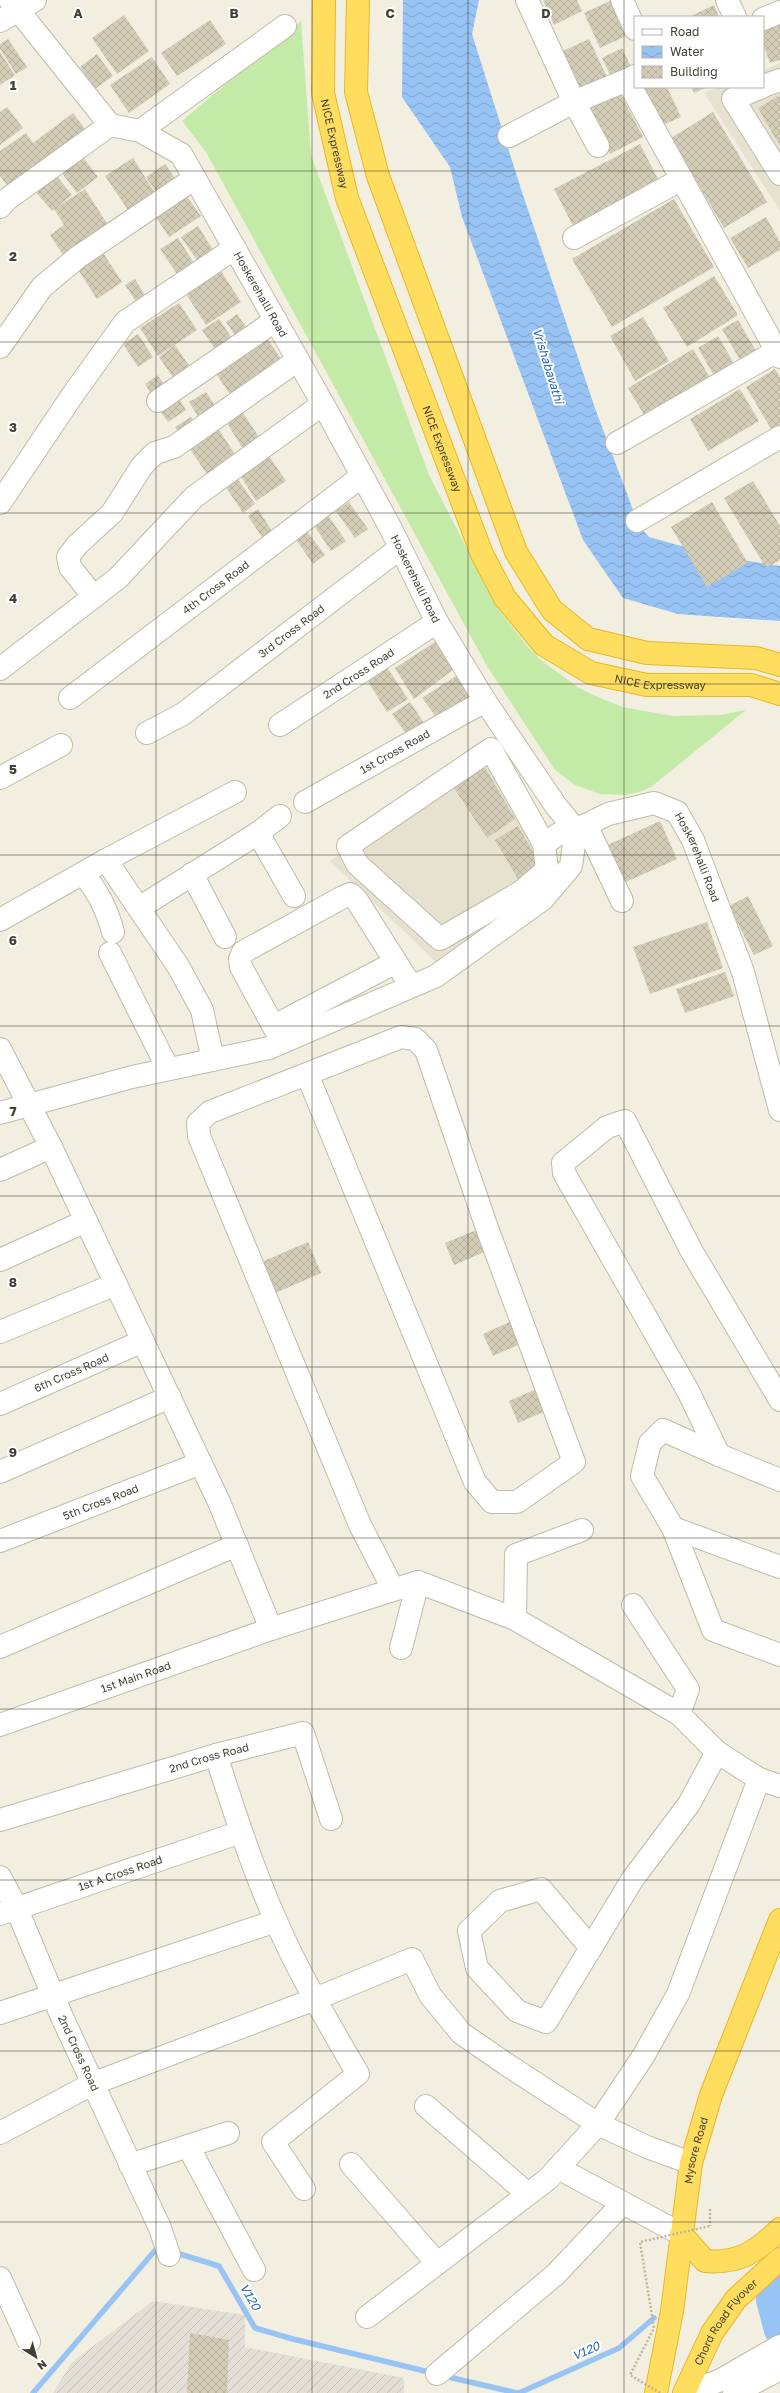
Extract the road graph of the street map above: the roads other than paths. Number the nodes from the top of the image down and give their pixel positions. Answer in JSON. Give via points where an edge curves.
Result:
{"nodes":[{"id":1,"x":324,"y":0,"type":"edge"},
{"id":2,"x":358,"y":0,"type":"edge"},
{"id":3,"x":528,"y":0,"type":"edge"},
{"id":4,"x":622,"y":0,"type":"edge"},
{"id":5,"x":727,"y":0,"type":"edge"},
{"id":6,"x":21,"y":3,"type":"edge"},
{"id":7,"x":780,"y":12,"type":"edge"},
{"id":8,"x":735,"y":16,"type":"edge"},
{"id":9,"x":764,"y":19,"type":"edge"},
{"id":10,"x":0,"y":22,"type":"edge"},
{"id":11,"x":286,"y":26,"type":"dead end"},
{"id":12,"x":634,"y":27,"type":"edge"},
{"id":13,"x":631,"y":78,"type":"edge"},
{"id":14,"x":780,"y":80,"type":"edge"},
{"id":15,"x":764,"y":86,"type":"edge"},
{"id":16,"x":636,"y":88,"type":"edge"},
{"id":17,"x":760,"y":88,"type":"edge"},
{"id":18,"x":574,"y":102,"type":"junction"},
{"id":19,"x":110,"y":124,"type":"junction"},
{"id":20,"x":140,"y":131,"type":"junction"},
{"id":21,"x":509,"y":136,"type":"dead end"},
{"id":22,"x":598,"y":146,"type":"dead end"},
{"id":23,"x":780,"y":174,"type":"edge"},
{"id":24,"x":195,"y":178,"type":"junction"},
{"id":25,"x":682,"y":179,"type":"junction"},
{"id":26,"x":2,"y":200,"type":"edge"},
{"id":27,"x":574,"y":238,"type":"dead end"},
{"id":28,"x":235,"y":248,"type":"junction"},
{"id":29,"x":276,"y":320,"type":"junction"},
{"id":30,"x":0,"y":346,"type":"edge"},
{"id":31,"x":778,"y":354,"type":"edge"},
{"id":32,"x":298,"y":360,"type":"junction"},
{"id":33,"x":158,"y":401,"type":"dead end"},
{"id":34,"x":323,"y":404,"type":"junction"},
{"id":35,"x":780,"y":437,"type":"edge"},
{"id":36,"x":617,"y":443,"type":"dead end"},
{"id":37,"x":362,"y":476,"type":"junction"},
{"id":38,"x":0,"y":503,"type":"edge"},
{"id":39,"x":637,"y":521,"type":"dead end"},
{"id":40,"x":400,"y":548,"type":"junction"},
{"id":41,"x":94,"y":597,"type":"junction"},
{"id":42,"x":438,"y":622,"type":"junction"},
{"id":43,"x":780,"y":665,"type":"edge"},
{"id":44,"x":0,"y":669,"type":"edge"},
{"id":45,"x":780,"y":694,"type":"edge"},
{"id":46,"x":70,"y":698,"type":"dead end"},
{"id":47,"x":485,"y":702,"type":"junction"},
{"id":48,"x":280,"y":725,"type":"dead end"},
{"id":49,"x":147,"y":733,"type":"dead end"},
{"id":50,"x":61,"y":745,"type":"dead end"},
{"id":51,"x":0,"y":778,"type":"edge"},
{"id":52,"x":235,"y":792,"type":"dead end"},
{"id":53,"x":306,"y":802,"type":"dead end"},
{"id":54,"x":280,"y":816,"type":"dead end"},
{"id":55,"x":578,"y":826,"type":"junction"},
{"id":56,"x":258,"y":833,"type":"junction"},
{"id":57,"x":544,"y":844,"type":"junction"},
{"id":58,"x":106,"y":860,"type":"junction"},
{"id":59,"x":84,"y":874,"type":"junction"},
{"id":60,"x":192,"y":874,"type":"junction"},
{"id":61,"x":294,"y":896,"type":"dead end"},
{"id":62,"x":622,"y":901,"type":"dead end"},
{"id":63,"x":139,"y":908,"type":"junction"},
{"id":64,"x":0,"y":920,"type":"edge"},
{"id":65,"x":225,"y":937,"type":"dead end"},
{"id":66,"x":396,"y":962,"type":"junction"},
{"id":67,"x":411,"y":986,"type":"junction"},
{"id":68,"x":278,"y":1034,"type":"junction"},
{"id":69,"x":0,"y":1049,"type":"edge"},
{"id":70,"x":213,"y":1060,"type":"junction"},
{"id":71,"x":168,"y":1070,"type":"junction"},
{"id":72,"x":306,"y":1074,"type":"junction"},
{"id":73,"x":29,"y":1104,"type":"junction"},
{"id":74,"x":780,"y":1110,"type":"edge"},
{"id":75,"x":0,"y":1113,"type":"edge"},
{"id":76,"x":51,"y":1147,"type":"junction"},
{"id":77,"x":0,"y":1170,"type":"edge"},
{"id":78,"x":86,"y":1221,"type":"junction"},
{"id":79,"x":0,"y":1260,"type":"edge"},
{"id":80,"x":116,"y":1284,"type":"junction"},
{"id":81,"x":0,"y":1332,"type":"edge"},
{"id":82,"x":143,"y":1341,"type":"junction"},
{"id":83,"x":170,"y":1397,"type":"junction"},
{"id":84,"x":780,"y":1400,"type":"edge"},
{"id":85,"x":0,"y":1404,"type":"edge"},
{"id":86,"x":719,"y":1455,"type":"junction"},
{"id":87,"x":201,"y":1463,"type":"junction"},
{"id":88,"x":0,"y":1472,"type":"edge"},
{"id":89,"x":780,"y":1480,"type":"edge"},
{"id":90,"x":673,"y":1528,"type":"junction"},
{"id":91,"x":582,"y":1530,"type":"dead end"},
{"id":92,"x":0,"y":1542,"type":"edge"},
{"id":93,"x":237,"y":1545,"type":"junction"},
{"id":94,"x":780,"y":1568,"type":"edge"},
{"id":95,"x":418,"y":1582,"type":"junction"},
{"id":96,"x":393,"y":1589,"type":"junction"},
{"id":97,"x":633,"y":1605,"type":"dead end"},
{"id":98,"x":515,"y":1619,"type":"junction"},
{"id":99,"x":271,"y":1629,"type":"junction"},
{"id":100,"x":0,"y":1647,"type":"edge"},
{"id":101,"x":401,"y":1648,"type":"dead end"},
{"id":102,"x":780,"y":1655,"type":"edge"},
{"id":103,"x":679,"y":1714,"type":"junction"},
{"id":104,"x":0,"y":1725,"type":"edge"},
{"id":105,"x":717,"y":1752,"type":"junction"},
{"id":106,"x":216,"y":1755,"type":"junction"},
{"id":107,"x":759,"y":1779,"type":"junction"},
{"id":108,"x":780,"y":1786,"type":"edge"},
{"id":109,"x":331,"y":1819,"type":"dead end"},
{"id":110,"x":0,"y":1820,"type":"edge"},
{"id":111,"x":241,"y":1832,"type":"junction"},
{"id":112,"x":0,"y":1877,"type":"edge"},
{"id":113,"x":8,"y":1911,"type":"edge"},
{"id":114,"x":780,"y":1920,"type":"edge"},
{"id":115,"x":276,"y":1921,"type":"junction"},
{"id":116,"x":591,"y":1948,"type":"junction"},
{"id":117,"x":52,"y":1994,"type":"junction"},
{"id":118,"x":315,"y":1999,"type":"junction"},
{"id":119,"x":0,"y":2013,"type":"edge"},
{"id":120,"x":92,"y":2084,"type":"junction"},
{"id":121,"x":426,"y":2106,"type":"dead end"},
{"id":122,"x":598,"y":2124,"type":"junction"},
{"id":123,"x":0,"y":2133,"type":"edge"},
{"id":124,"x":228,"y":2133,"type":"dead end"},
{"id":125,"x":188,"y":2146,"type":"junction"},
{"id":126,"x":691,"y":2163,"type":"junction"},
{"id":127,"x":351,"y":2164,"type":"dead end"},
{"id":128,"x":130,"y":2165,"type":"junction"},
{"id":129,"x":558,"y":2168,"type":"junction"},
{"id":130,"x":304,"y":2189,"type":"dead end"},
{"id":131,"x":528,"y":2194,"type":"junction"},
{"id":132,"x":622,"y":2204,"type":"junction"},
{"id":133,"x":780,"y":2229,"type":"edge"},
{"id":134,"x":681,"y":2234,"type":"junction"},
{"id":135,"x":164,"y":2241,"type":"dead end"},
{"id":136,"x":780,"y":2259,"type":"edge"},
{"id":137,"x":437,"y":2263,"type":"junction"},
{"id":138,"x":254,"y":2270,"type":"dead end"},
{"id":139,"x":0,"y":2278,"type":"edge"},
{"id":140,"x":367,"y":2317,"type":"dead end"},
{"id":141,"x":29,"y":2342,"type":"dead end"},
{"id":142,"x":780,"y":2346,"type":"edge"},
{"id":143,"x":780,"y":2369,"type":"edge"},
{"id":144,"x":437,"y":2374,"type":"dead end"},
{"id":145,"x":728,"y":2386,"type":"edge"},
{"id":146,"x":658,"y":2390,"type":"edge"},
{"id":147,"x":683,"y":2393,"type":"edge"}],
"edges":[{"from":1,"to":45,"type":"highway","name":"NICE Expressway","via":[[323,93],[346,198],[482,554],[505,598],[544,646],[591,673],[647,684],[751,685]]},
{"from":2,"to":43,"type":"highway","via":[[356,92],[378,176],[516,552],[552,610],[588,639],[647,653],[756,658]]},
{"from":3,"to":18,"type":"street"},
{"from":4,"to":12,"type":"street"},
{"from":5,"to":8,"type":"street"},
{"from":6,"to":10,"type":"street"},
{"from":6,"to":19,"type":"street"},
{"from":7,"to":9,"type":"street"},
{"from":11,"to":20,"type":"street"},
{"from":13,"to":18,"type":"street"},
{"from":14,"to":15,"type":"street"},
{"from":16,"to":25,"type":"street"},
{"from":17,"to":23,"type":"street","via":[[733,99]]},
{"from":18,"to":21,"type":"street"},
{"from":18,"to":22,"type":"street"},
{"from":19,"to":20,"type":"street","name":"Hoskerehalli Road"},
{"from":19,"to":26,"type":"street"},
{"from":20,"to":24,"type":"street","name":"Hoskerehalli Road","via":[[181,154]]},
{"from":24,"to":28,"type":"street","name":"Hoskerehalli Road"},
{"from":24,"to":30,"type":"street","via":[[78,257],[42,286]]},
{"from":25,"to":27,"type":"street"},
{"from":25,"to":31,"type":"street"},
{"from":28,"to":29,"type":"street","name":"Hoskerehalli Road"},
{"from":28,"to":38,"type":"street","via":[[125,322]]},
{"from":29,"to":32,"type":"street","name":"Hoskerehalli Road"},
{"from":29,"to":33,"type":"street"},
{"from":31,"to":36,"type":"street"},
{"from":32,"to":34,"type":"street","name":"Hoskerehalli Road"},
{"from":32,"to":41,"type":"street","via":[[174,447],[155,454],[142,466],[112,513],[77,545],[68,557],[70,566]]},
{"from":34,"to":37,"type":"street","name":"Hoskerehalli Road"},
{"from":34,"to":41,"type":"street","via":[[194,497],[118,578]]},
{"from":35,"to":39,"type":"street"},
{"from":37,"to":40,"type":"street","name":"Hoskerehalli Road"},
{"from":37,"to":46,"type":"street","name":"4th Cross Road"},
{"from":40,"to":42,"type":"street","name":"Hoskerehalli Road"},
{"from":40,"to":49,"type":"street","name":"3rd Cross Road","via":[[183,714]]},
{"from":41,"to":44,"type":"street"},
{"from":42,"to":47,"type":"street","name":"Hoskerehalli Road"},
{"from":42,"to":48,"type":"street","name":"2nd Cross Road"},
{"from":47,"to":53,"type":"street","name":"1st Cross Road"},
{"from":47,"to":55,"type":"street","name":"Hoskerehalli Road","via":[[556,806]]},
{"from":50,"to":51,"type":"street"},
{"from":52,"to":58,"type":"street"},
{"from":54,"to":56,"type":"street"},
{"from":55,"to":57,"type":"street"},
{"from":55,"to":62,"type":"street"},
{"from":55,"to":67,"type":"street","via":[[571,866],[543,899],[436,976]]},
{"from":55,"to":74,"type":"street","name":"Hoskerehalli Road","via":[[608,814],[654,803],[677,812],[693,840],[743,972]]},
{"from":56,"to":60,"type":"street"},
{"from":56,"to":61,"type":"street"},
{"from":57,"to":57,"type":"street","via":[[491,749],[348,846],[358,864],[440,939],[521,892],[547,870]]},
{"from":58,"to":59,"type":"street"},
{"from":58,"to":63,"type":"street"},
{"from":59,"to":64,"type":"street"},
{"from":59,"to":71,"type":"street","via":[[108,911],[111,942]]},
{"from":60,"to":63,"type":"street"},
{"from":60,"to":65,"type":"street"},
{"from":63,"to":70,"type":"street","via":[[178,966],[202,1010]]},
{"from":66,"to":67,"type":"street"},
{"from":66,"to":68,"type":"street"},
{"from":66,"to":68,"type":"street","via":[[356,899],[350,894],[243,952],[240,959],[241,967]]},
{"from":67,"to":68,"type":"street"},
{"from":68,"to":70,"type":"street","via":[[269,1048]]},
{"from":69,"to":73,"type":"street"},
{"from":70,"to":71,"type":"street"},
{"from":71,"to":73,"type":"street"},
{"from":72,"to":72,"type":"street","via":[[401,1037],[415,1039],[426,1050],[574,1462],[517,1502],[492,1502],[475,1482]]},
{"from":72,"to":96,"type":"street","via":[[210,1112],[198,1123],[199,1136],[360,1526]]},
{"from":73,"to":75,"type":"street"},
{"from":73,"to":76,"type":"street"},
{"from":76,"to":77,"type":"street"},
{"from":76,"to":78,"type":"street"},
{"from":78,"to":79,"type":"street"},
{"from":78,"to":80,"type":"street"},
{"from":80,"to":81,"type":"street"},
{"from":80,"to":82,"type":"street"},
{"from":82,"to":83,"type":"street"},
{"from":82,"to":85,"type":"street","name":"6th Cross Road"},
{"from":83,"to":87,"type":"street"},
{"from":83,"to":88,"type":"street"},
{"from":84,"to":86,"type":"street","via":[[692,1250],[625,1121],[607,1127],[563,1163],[564,1172],[688,1391]]},
{"from":86,"to":89,"type":"street"},
{"from":86,"to":90,"type":"street","via":[[663,1430],[650,1443],[642,1476]]},
{"from":87,"to":92,"type":"street","name":"5th Cross Road"},
{"from":87,"to":93,"type":"street"},
{"from":90,"to":94,"type":"street"},
{"from":90,"to":102,"type":"street","via":[[713,1630]]},
{"from":91,"to":98,"type":"street","via":[[516,1555]]},
{"from":93,"to":99,"type":"street"},
{"from":93,"to":100,"type":"street"},
{"from":95,"to":96,"type":"street","name":"1st Main Road"},
{"from":95,"to":98,"type":"street"},
{"from":95,"to":101,"type":"street"},
{"from":96,"to":99,"type":"street","name":"1st Main Road"},
{"from":97,"to":103,"type":"street","via":[[688,1689]]},
{"from":98,"to":103,"type":"street"},
{"from":99,"to":104,"type":"street","name":"1st Main Road"},
{"from":103,"to":105,"type":"street"},
{"from":105,"to":107,"type":"street"},
{"from":105,"to":116,"type":"street","via":[[689,1804],[632,1880]]},
{"from":106,"to":109,"type":"street","name":"2nd Cross Road","via":[[303,1733]]},
{"from":106,"to":110,"type":"street","name":"2nd Cross Road"},
{"from":106,"to":111,"type":"street"},
{"from":107,"to":108,"type":"street"},
{"from":107,"to":122,"type":"street","via":[[678,1994],[644,2055]]},
{"from":111,"to":113,"type":"street","name":"1st A Cross Road"},
{"from":111,"to":115,"type":"street"},
{"from":112,"to":113,"type":"street","name":"2nd Cross Road"},
{"from":113,"to":117,"type":"street","name":"2nd Cross Road"},
{"from":114,"to":126,"type":"highway","name":"Mysore Road","via":[[711,2095]]},
{"from":115,"to":117,"type":"street"},
{"from":115,"to":118,"type":"street"},
{"from":116,"to":116,"type":"street","via":[[546,2022],[517,2011],[477,1968],[468,1932],[500,1901],[541,1888]]},
{"from":117,"to":119,"type":"street"},
{"from":117,"to":120,"type":"street","name":"2nd Cross Road"},
{"from":118,"to":120,"type":"street"},
{"from":118,"to":122,"type":"street","via":[[412,1959],[430,1995],[461,2033]]},
{"from":118,"to":130,"type":"street","via":[[358,2074],[273,2142]]},
{"from":120,"to":123,"type":"street"},
{"from":120,"to":128,"type":"street","name":"2nd Cross Road"},
{"from":121,"to":131,"type":"street"},
{"from":122,"to":126,"type":"street","via":[[647,2147]]},
{"from":122,"to":129,"type":"street"},
{"from":124,"to":125,"type":"street"},
{"from":125,"to":128,"type":"street"},
{"from":125,"to":138,"type":"street"},
{"from":126,"to":134,"type":"highway","name":"Mysore Road"},
{"from":127,"to":137,"type":"street"},
{"from":128,"to":135,"type":"street","name":"2nd Cross Road"},
{"from":129,"to":131,"type":"street"},
{"from":129,"to":132,"type":"street"},
{"from":131,"to":137,"type":"street"},
{"from":132,"to":134,"type":"street"},
{"from":132,"to":144,"type":"street","via":[[556,2274]]},
{"from":133,"to":134,"type":"highway","via":[[766,2243],[740,2259],[724,2263],[705,2261]]},
{"from":134,"to":146,"type":"highway","name":"Mysore Road","via":[[672,2311]]},
{"from":136,"to":147,"type":"highway","name":"Chord Road Flyover","via":[[736,2299],[712,2333]]},
{"from":137,"to":140,"type":"street"},
{"from":139,"to":141,"type":"street"},
{"from":142,"to":145,"type":"street"},
{"from":143,"to":145,"type":"street"},
{"from":145,"to":147,"type":"street"},
{"from":146,"to":147,"type":"street"}]}
